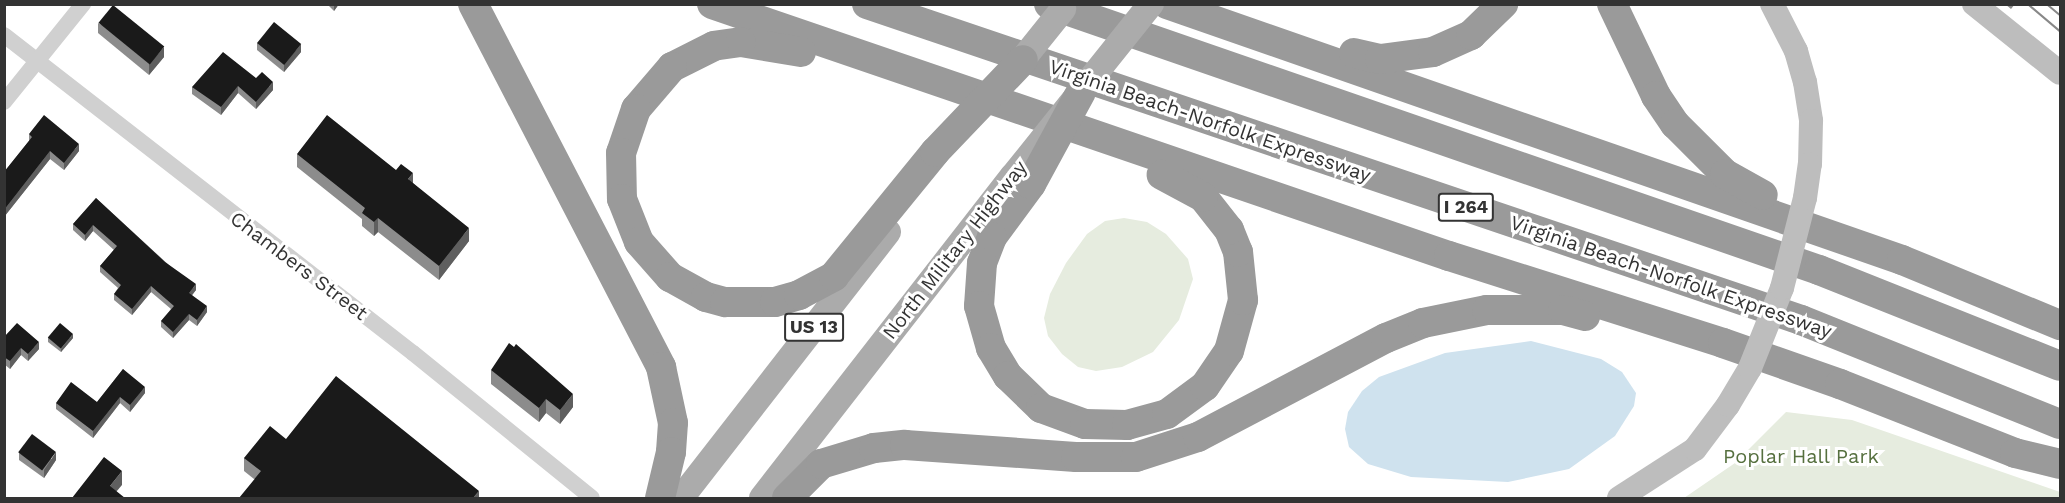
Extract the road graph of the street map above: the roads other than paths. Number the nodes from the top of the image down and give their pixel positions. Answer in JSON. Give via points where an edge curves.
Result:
{"nodes":[{"id":1,"x":83,"y":4,"type":"edge"},
{"id":2,"x":473,"y":4,"type":"edge"},
{"id":3,"x":712,"y":4,"type":"edge"},
{"id":4,"x":867,"y":4,"type":"edge"},
{"id":5,"x":1151,"y":4,"type":"edge"},
{"id":6,"x":1167,"y":4,"type":"edge"},
{"id":7,"x":1503,"y":4,"type":"edge"},
{"id":8,"x":1612,"y":4,"type":"edge"},
{"id":9,"x":1772,"y":4,"type":"edge"},
{"id":10,"x":1974,"y":4,"type":"edge"},
{"id":11,"x":1061,"y":6,"type":"edge"},
{"id":12,"x":1240,"y":28,"type":"junction"},
{"id":13,"x":4,"y":34,"type":"edge"},
{"id":14,"x":1023,"y":60,"type":"joint"},
{"id":15,"x":38,"y":61,"type":"junction"},
{"id":16,"x":2061,"y":73,"type":"edge"},
{"id":17,"x":940,"y":83,"type":"junction"},
{"id":18,"x":1081,"y":92,"type":"joint"},
{"id":19,"x":4,"y":102,"type":"edge"},
{"id":20,"x":1026,"y":112,"type":"junction"},
{"id":21,"x":941,"y":154,"type":"junction"},
{"id":22,"x":1022,"y":180,"type":"junction"},
{"id":23,"x":1902,"y":260,"type":"junction"},
{"id":24,"x":2061,"y":325,"type":"edge"},
{"id":25,"x":1723,"y":343,"type":"junction"},
{"id":26,"x":2061,"y":366,"type":"edge"},
{"id":27,"x":2061,"y":424,"type":"edge"},
{"id":28,"x":2061,"y":464,"type":"edge"},
{"id":29,"x":592,"y":498,"type":"edge"},
{"id":30,"x":660,"y":498,"type":"edge"},
{"id":31,"x":681,"y":498,"type":"edge"},
{"id":32,"x":762,"y":498,"type":"edge"},
{"id":33,"x":787,"y":498,"type":"edge"},
{"id":34,"x":1619,"y":498,"type":"edge"}],
"edges":[{"from":1,"to":15,"type":"street"},
{"from":2,"to":30,"type":"highway","via":[[661,366],[673,423]]},
{"from":3,"to":17,"type":"highway"},
{"from":4,"to":27,"type":"highway","name":"Virginia Beach-Norfolk Expressway","number":"I 264","via":[[1801,320]]},
{"from":5,"to":18,"type":"main road","bridge":true},
{"from":6,"to":12,"type":"highway"},
{"from":7,"to":12,"type":"highway","via":[[1489,21],[1458,42],[1406,57],[1380,59]]},
{"from":8,"to":23,"type":"highway","via":[[1656,96],[1676,124],[1725,174]]},
{"from":9,"to":34,"type":"street","bridge":true,"via":[[1796,51],[1811,121],[1805,198],[1782,288],[1750,368],[1695,449]]},
{"from":10,"to":16,"type":"street"},
{"from":11,"to":14,"type":"main road","bridge":true},
{"from":11,"to":26,"type":"highway","via":[[1819,270]]},
{"from":12,"to":23,"type":"highway"},
{"from":13,"to":15,"type":"street","name":"Chambers Street"},
{"from":14,"to":21,"type":"highway","bridge":true},
{"from":15,"to":19,"type":"street"},
{"from":15,"to":29,"type":"street","name":"Chambers Street"},
{"from":17,"to":20,"type":"highway"},
{"from":17,"to":21,"type":"highway","via":[[774,45],[741,42],[714,46],[672,67],[652,86],[625,134],[619,176],[629,221],[639,242],[663,270],[706,297],[750,304],[799,296],[834,276]]},
{"from":18,"to":22,"type":"highway","bridge":true},
{"from":20,"to":22,"type":"highway","via":[[1181,183],[1203,197],[1229,230],[1243,276],[1239,324],[1217,372],[1187,402],[1145,422],[1085,424],[1041,408],[1008,376],[982,325],[979,282],[992,237]]},
{"from":20,"to":25,"type":"highway","via":[[1449,256]]},
{"from":21,"to":31,"type":"main road","number":"US 13"},
{"from":22,"to":32,"type":"main road","name":"North Military Highway"},
{"from":23,"to":24,"type":"highway"},
{"from":25,"to":28,"type":"highway","via":[[2015,453]]},
{"from":25,"to":33,"type":"highway","via":[[1563,310],[1458,314],[1386,338],[1168,449],[1119,458],[905,446],[874,448],[821,464]]}]}
